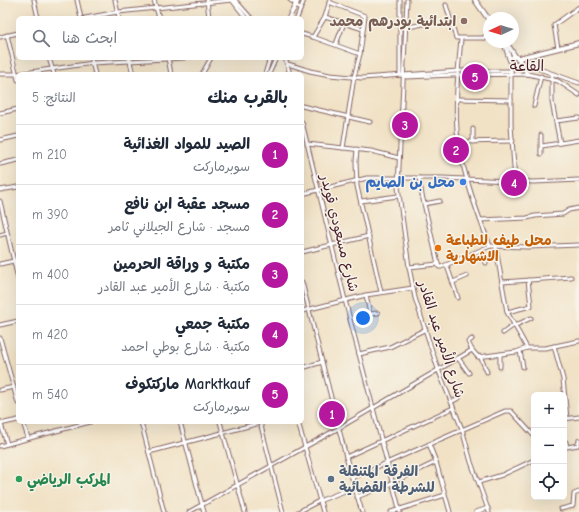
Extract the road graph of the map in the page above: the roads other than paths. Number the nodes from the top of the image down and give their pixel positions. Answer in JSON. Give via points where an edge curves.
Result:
{"nodes":[{"id":1,"x":34,"y":0,"type":"edge"},
{"id":2,"x":77,"y":0,"type":"edge"},
{"id":3,"x":115,"y":0,"type":"edge"},
{"id":4,"x":154,"y":0,"type":"edge"},
{"id":5,"x":233,"y":0,"type":"edge"},
{"id":6,"x":290,"y":0,"type":"edge"},
{"id":7,"x":304,"y":0,"type":"edge"},
{"id":8,"x":400,"y":0,"type":"edge"},
{"id":9,"x":407,"y":0,"type":"edge"},
{"id":10,"x":475,"y":0,"type":"edge"},
{"id":11,"x":208,"y":1,"type":"edge"},
{"id":12,"x":330,"y":1,"type":"edge"},
{"id":13,"x":297,"y":2,"type":"edge"},
{"id":14,"x":446,"y":5,"type":"dead end"},
{"id":15,"x":579,"y":7,"type":"edge"},
{"id":16,"x":156,"y":8,"type":"junction"},
{"id":17,"x":300,"y":10,"type":"junction"},
{"id":18,"x":118,"y":12,"type":"junction"},
{"id":19,"x":483,"y":12,"type":"edge"},
{"id":20,"x":38,"y":16,"type":"edge"},
{"id":21,"x":81,"y":16,"type":"edge"},
{"id":22,"x":96,"y":16,"type":"edge"},
{"id":23,"x":119,"y":16,"type":"edge"},
{"id":24,"x":158,"y":16,"type":"edge"},
{"id":25,"x":209,"y":16,"type":"edge"},
{"id":26,"x":245,"y":16,"type":"edge"},
{"id":27,"x":249,"y":16,"type":"edge"},
{"id":28,"x":291,"y":16,"type":"edge"},
{"id":29,"x":298,"y":16,"type":"edge"},
{"id":30,"x":325,"y":17,"type":"junction"},
{"id":31,"x":344,"y":23,"type":"junction"},
{"id":32,"x":428,"y":23,"type":"dead end"},
{"id":33,"x":405,"y":28,"type":"junction"},
{"id":34,"x":363,"y":29,"type":"junction"},
{"id":35,"x":400,"y":29,"type":"junction"},
{"id":36,"x":16,"y":33,"type":"edge"},
{"id":37,"x":304,"y":34,"type":"edge"},
{"id":38,"x":7,"y":35,"type":"junction"},
{"id":39,"x":0,"y":37,"type":"edge"},
{"id":40,"x":314,"y":37,"type":"junction"},
{"id":41,"x":483,"y":38,"type":"edge"},
{"id":42,"x":461,"y":39,"type":"junction"},
{"id":43,"x":579,"y":43,"type":"edge"},
{"id":44,"x":336,"y":44,"type":"junction"},
{"id":45,"x":506,"y":48,"type":"edge"},
{"id":46,"x":509,"y":48,"type":"edge"},
{"id":47,"x":558,"y":48,"type":"junction"},
{"id":48,"x":360,"y":54,"type":"junction"},
{"id":49,"x":50,"y":60,"type":"edge"},
{"id":50,"x":92,"y":60,"type":"edge"},
{"id":51,"x":120,"y":60,"type":"edge"},
{"id":52,"x":129,"y":60,"type":"edge"},
{"id":53,"x":169,"y":60,"type":"edge"},
{"id":54,"x":210,"y":60,"type":"edge"},
{"id":55,"x":269,"y":60,"type":"edge"},
{"id":56,"x":275,"y":60,"type":"edge"},
{"id":57,"x":286,"y":60,"type":"edge"},
{"id":58,"x":518,"y":61,"type":"junction"},
{"id":59,"x":511,"y":62,"type":"junction"},
{"id":60,"x":93,"y":63,"type":"junction"},
{"id":61,"x":288,"y":64,"type":"junction"},
{"id":62,"x":52,"y":68,"type":"junction"},
{"id":63,"x":16,"y":72,"type":"edge"},
{"id":64,"x":29,"y":72,"type":"edge"},
{"id":65,"x":53,"y":72,"type":"edge"},
{"id":66,"x":95,"y":72,"type":"edge"},
{"id":67,"x":132,"y":72,"type":"edge"},
{"id":68,"x":171,"y":72,"type":"edge"},
{"id":69,"x":203,"y":72,"type":"edge"},
{"id":70,"x":266,"y":72,"type":"edge"},
{"id":71,"x":270,"y":72,"type":"edge"},
{"id":72,"x":290,"y":72,"type":"edge"},
{"id":73,"x":458,"y":73,"type":"junction"},
{"id":74,"x":511,"y":73,"type":"junction"},
{"id":75,"x":0,"y":74,"type":"edge"},
{"id":76,"x":16,"y":74,"type":"edge"},
{"id":77,"x":528,"y":74,"type":"junction"},
{"id":78,"x":552,"y":74,"type":"junction"},
{"id":79,"x":402,"y":75,"type":"junction"},
{"id":80,"x":516,"y":75,"type":"junction"},
{"id":81,"x":541,"y":76,"type":"junction"},
{"id":82,"x":354,"y":77,"type":"junction"},
{"id":83,"x":552,"y":79,"type":"junction"},
{"id":84,"x":579,"y":83,"type":"edge"},
{"id":85,"x":579,"y":94,"type":"edge"},
{"id":86,"x":457,"y":99,"type":"junction"},
{"id":87,"x":511,"y":100,"type":"junction"},
{"id":88,"x":304,"y":106,"type":"edge"},
{"id":89,"x":534,"y":106,"type":"dead end"},
{"id":90,"x":16,"y":109,"type":"edge"},
{"id":91,"x":0,"y":113,"type":"edge"},
{"id":92,"x":348,"y":117,"type":"junction"},
{"id":93,"x":579,"y":118,"type":"edge"},
{"id":94,"x":556,"y":121,"type":"junction"},
{"id":95,"x":370,"y":122,"type":"dead end"},
{"id":96,"x":473,"y":129,"type":"dead end"},
{"id":97,"x":304,"y":131,"type":"edge"},
{"id":98,"x":541,"y":135,"type":"dead end"},
{"id":99,"x":16,"y":136,"type":"edge"},
{"id":100,"x":0,"y":140,"type":"edge"},
{"id":101,"x":579,"y":140,"type":"edge"},
{"id":102,"x":513,"y":141,"type":"junction"},
{"id":103,"x":459,"y":142,"type":"junction"},
{"id":104,"x":473,"y":142,"type":"junction"},
{"id":105,"x":560,"y":143,"type":"junction"},
{"id":106,"x":307,"y":144,"type":"junction"},
{"id":107,"x":542,"y":146,"type":"junction"},
{"id":108,"x":343,"y":148,"type":"junction"},
{"id":109,"x":356,"y":150,"type":"junction"},
{"id":110,"x":541,"y":154,"type":"dead end"},
{"id":111,"x":399,"y":158,"type":"junction"},
{"id":112,"x":16,"y":160,"type":"edge"},
{"id":113,"x":0,"y":164,"type":"edge"},
{"id":114,"x":398,"y":178,"type":"junction"},
{"id":115,"x":419,"y":178,"type":"junction"},
{"id":116,"x":467,"y":179,"type":"junction"},
{"id":117,"x":357,"y":180,"type":"junction"},
{"id":118,"x":579,"y":180,"type":"edge"},
{"id":119,"x":515,"y":181,"type":"junction"},
{"id":120,"x":16,"y":187,"type":"edge"},
{"id":121,"x":0,"y":190,"type":"edge"},
{"id":122,"x":319,"y":190,"type":"junction"},
{"id":123,"x":304,"y":194,"type":"edge"},
{"id":124,"x":398,"y":196,"type":"junction"},
{"id":125,"x":0,"y":201,"type":"edge"},
{"id":126,"x":360,"y":201,"type":"junction"},
{"id":127,"x":440,"y":201,"type":"dead end"},
{"id":128,"x":424,"y":204,"type":"junction"},
{"id":129,"x":579,"y":208,"type":"edge"},
{"id":130,"x":1,"y":212,"type":"edge"},
{"id":131,"x":480,"y":220,"type":"junction"},
{"id":132,"x":8,"y":233,"type":"junction"},
{"id":133,"x":0,"y":235,"type":"edge"},
{"id":134,"x":369,"y":236,"type":"junction"},
{"id":135,"x":332,"y":244,"type":"junction"},
{"id":136,"x":579,"y":245,"type":"edge"},
{"id":137,"x":490,"y":246,"type":"junction"},
{"id":138,"x":496,"y":248,"type":"junction"},
{"id":139,"x":482,"y":250,"type":"junction"},
{"id":140,"x":304,"y":251,"type":"edge"},
{"id":141,"x":16,"y":260,"type":"edge"},
{"id":142,"x":13,"y":261,"type":"junction"},
{"id":143,"x":486,"y":263,"type":"dead end"},
{"id":144,"x":0,"y":264,"type":"edge"},
{"id":145,"x":438,"y":264,"type":"junction"},
{"id":146,"x":447,"y":266,"type":"junction"},
{"id":147,"x":409,"y":267,"type":"junction"},
{"id":148,"x":16,"y":272,"type":"edge"},
{"id":149,"x":466,"y":276,"type":"dead end"},
{"id":150,"x":571,"y":277,"type":"dead end"},
{"id":151,"x":528,"y":280,"type":"junction"},
{"id":152,"x":453,"y":282,"type":"junction"},
{"id":153,"x":502,"y":282,"type":"junction"},
{"id":154,"x":413,"y":288,"type":"junction"},
{"id":155,"x":304,"y":290,"type":"edge"},
{"id":156,"x":381,"y":292,"type":"junction"},
{"id":157,"x":366,"y":295,"type":"junction"},
{"id":158,"x":458,"y":298,"type":"dead end"},
{"id":159,"x":345,"y":300,"type":"junction"},
{"id":160,"x":309,"y":309,"type":"junction"},
{"id":161,"x":304,"y":310,"type":"edge"},
{"id":162,"x":507,"y":312,"type":"junction"},
{"id":163,"x":378,"y":313,"type":"dead end"},
{"id":164,"x":531,"y":318,"type":"dead end"},
{"id":165,"x":16,"y":321,"type":"edge"},
{"id":166,"x":0,"y":325,"type":"edge"},
{"id":167,"x":514,"y":326,"type":"junction"},
{"id":168,"x":426,"y":329,"type":"junction"},
{"id":169,"x":503,"y":333,"type":"dead end"},
{"id":170,"x":0,"y":338,"type":"edge"},
{"id":171,"x":472,"y":340,"type":"dead end"},
{"id":172,"x":579,"y":341,"type":"edge"},
{"id":173,"x":554,"y":346,"type":"junction"},
{"id":174,"x":527,"y":348,"type":"junction"},
{"id":175,"x":472,"y":350,"type":"junction"},
{"id":176,"x":520,"y":351,"type":"junction"},
{"id":177,"x":4,"y":354,"type":"junction"},
{"id":178,"x":360,"y":354,"type":"junction"},
{"id":179,"x":500,"y":354,"type":"junction"},
{"id":180,"x":0,"y":355,"type":"edge"},
{"id":181,"x":480,"y":356,"type":"junction"},
{"id":182,"x":458,"y":358,"type":"junction"},
{"id":183,"x":322,"y":362,"type":"junction"},
{"id":184,"x":304,"y":367,"type":"edge"},
{"id":185,"x":500,"y":367,"type":"dead end"},
{"id":186,"x":523,"y":367,"type":"dead end"},
{"id":187,"x":438,"y":370,"type":"junction"},
{"id":188,"x":487,"y":372,"type":"dead end"},
{"id":189,"x":468,"y":373,"type":"dead end"},
{"id":190,"x":14,"y":387,"type":"junction"},
{"id":191,"x":0,"y":390,"type":"edge"},
{"id":192,"x":564,"y":392,"type":"edge"},
{"id":193,"x":16,"y":395,"type":"edge"},
{"id":194,"x":459,"y":398,"type":"dead end"},
{"id":195,"x":451,"y":402,"type":"junction"},
{"id":196,"x":373,"y":408,"type":"junction"},
{"id":197,"x":453,"y":408,"type":"junction"},
{"id":198,"x":579,"y":417,"type":"edge"},
{"id":199,"x":567,"y":419,"type":"edge"},
{"id":200,"x":16,"y":420,"type":"edge"},
{"id":201,"x":0,"y":423,"type":"edge"},
{"id":202,"x":24,"y":424,"type":"edge"},
{"id":203,"x":82,"y":424,"type":"edge"},
{"id":204,"x":142,"y":424,"type":"edge"},
{"id":205,"x":180,"y":424,"type":"edge"},
{"id":206,"x":221,"y":424,"type":"edge"},
{"id":207,"x":253,"y":424,"type":"edge"},
{"id":208,"x":260,"y":424,"type":"edge"},
{"id":209,"x":299,"y":424,"type":"edge"},
{"id":210,"x":340,"y":428,"type":"junction"},
{"id":211,"x":462,"y":429,"type":"junction"},
{"id":212,"x":531,"y":430,"type":"edge"},
{"id":213,"x":223,"y":432,"type":"junction"},
{"id":214,"x":28,"y":438,"type":"junction"},
{"id":215,"x":579,"y":440,"type":"edge"},
{"id":216,"x":382,"y":441,"type":"junction"},
{"id":217,"x":185,"y":442,"type":"junction"},
{"id":218,"x":7,"y":444,"type":"junction"},
{"id":219,"x":429,"y":444,"type":"junction"},
{"id":220,"x":0,"y":446,"type":"edge"},
{"id":221,"x":305,"y":448,"type":"junction"},
{"id":222,"x":567,"y":448,"type":"edge"},
{"id":223,"x":149,"y":452,"type":"junction"},
{"id":224,"x":346,"y":457,"type":"junction"},
{"id":225,"x":531,"y":461,"type":"edge"},
{"id":226,"x":387,"y":462,"type":"junction"},
{"id":227,"x":436,"y":462,"type":"junction"},
{"id":228,"x":271,"y":466,"type":"junction"},
{"id":229,"x":352,"y":478,"type":"junction"},
{"id":230,"x":479,"y":482,"type":"junction"},
{"id":231,"x":392,"y":483,"type":"junction"},
{"id":232,"x":237,"y":485,"type":"junction"},
{"id":233,"x":355,"y":487,"type":"junction"},
{"id":234,"x":579,"y":492,"type":"edge"},
{"id":235,"x":445,"y":495,"type":"junction"},
{"id":236,"x":358,"y":497,"type":"junction"},
{"id":237,"x":319,"y":501,"type":"junction"},
{"id":238,"x":202,"y":504,"type":"junction"},
{"id":239,"x":561,"y":509,"type":"dead end"},
{"id":240,"x":399,"y":510,"type":"edge"},
{"id":241,"x":489,"y":510,"type":"edge"},
{"id":242,"x":164,"y":512,"type":"edge"},
{"id":243,"x":189,"y":512,"type":"edge"},
{"id":244,"x":204,"y":512,"type":"edge"},
{"id":245,"x":245,"y":512,"type":"edge"},
{"id":246,"x":283,"y":512,"type":"edge"},
{"id":247,"x":298,"y":512,"type":"edge"},
{"id":248,"x":323,"y":512,"type":"edge"},
{"id":249,"x":362,"y":512,"type":"edge"},
{"id":250,"x":391,"y":512,"type":"edge"},
{"id":251,"x":450,"y":512,"type":"edge"},
{"id":252,"x":476,"y":512,"type":"edge"}],
"edges":[{"from":1,"to":20,"type":"street"},
{"from":2,"to":21,"type":"street"},
{"from":3,"to":18,"type":"street"},
{"from":4,"to":16,"type":"street"},
{"from":5,"to":11,"type":"street"},
{"from":5,"to":26,"type":"street"},
{"from":5,"to":27,"type":"street"},
{"from":6,"to":13,"type":"street"},
{"from":7,"to":17,"type":"street"},
{"from":8,"to":35,"type":"street","name":"شارع الأمير عبد القادر"},
{"from":9,"to":33,"type":"street","name":"شارع الأمير عبد القادر"},
{"from":10,"to":19,"type":"main road"},
{"from":11,"to":16,"type":"street"},
{"from":11,"to":25,"type":"street"},
{"from":12,"to":30,"type":"street"},
{"from":12,"to":34,"type":"street","via":[[364,16]]},
{"from":13,"to":17,"type":"street"},
{"from":13,"to":28,"type":"main road"},
{"from":14,"to":42,"type":"street","via":[[456,38]]},
{"from":15,"to":47,"type":"street","via":[[555,23]]},
{"from":16,"to":18,"type":"street"},
{"from":16,"to":24,"type":"street"},
{"from":17,"to":29,"type":"street"},
{"from":18,"to":22,"type":"street"},
{"from":18,"to":23,"type":"street"},
{"from":30,"to":31,"type":"street"},
{"from":30,"to":40,"type":"street"},
{"from":31,"to":34,"type":"street"},
{"from":31,"to":44,"type":"street"},
{"from":32,"to":33,"type":"street"},
{"from":33,"to":35,"type":"street"},
{"from":33,"to":79,"type":"street","name":"شارع الأمير عبد القادر"},
{"from":34,"to":48,"type":"street"},
{"from":35,"to":79,"type":"street","name":"شارع الأمير عبد القادر"},
{"from":36,"to":38,"type":"street"},
{"from":37,"to":40,"type":"street"},
{"from":38,"to":39,"type":"street"},
{"from":38,"to":63,"type":"street"},
{"from":40,"to":44,"type":"street"},
{"from":41,"to":42,"type":"street"},
{"from":42,"to":73,"type":"street"},
{"from":43,"to":47,"type":"main road"},
{"from":44,"to":48,"type":"street"},
{"from":45,"to":59,"type":"main road"},
{"from":46,"to":58,"type":"main road"},
{"from":47,"to":58,"type":"main road"},
{"from":48,"to":82,"type":"street"},
{"from":49,"to":62,"type":"street"},
{"from":50,"to":60,"type":"street"},
{"from":51,"to":60,"type":"street"},
{"from":52,"to":67,"type":"street"},
{"from":53,"to":68,"type":"street"},
{"from":54,"to":69,"type":"street"},
{"from":55,"to":70,"type":"street"},
{"from":56,"to":71,"type":"street"},
{"from":57,"to":61,"type":"street"},
{"from":58,"to":59,"type":"main road"},
{"from":58,"to":59,"type":"main road"},
{"from":58,"to":77,"type":"street"},
{"from":58,"to":78,"type":"street"},
{"from":58,"to":80,"type":"street"},
{"from":59,"to":74,"type":"street"},
{"from":60,"to":62,"type":"street"},
{"from":60,"to":66,"type":"street"},
{"from":61,"to":72,"type":"street"},
{"from":61,"to":82,"type":"street","via":[[322,74]]},
{"from":62,"to":64,"type":"street"},
{"from":62,"to":65,"type":"street"},
{"from":73,"to":74,"type":"street"},
{"from":73,"to":79,"type":"street","via":[[406,77]]},
{"from":73,"to":86,"type":"street"},
{"from":74,"to":80,"type":"street"},
{"from":74,"to":87,"type":"street"},
{"from":75,"to":76,"type":"street"},
{"from":77,"to":80,"type":"street"},
{"from":77,"to":81,"type":"street"},
{"from":78,"to":83,"type":"street"},
{"from":78,"to":84,"type":"street"},
{"from":79,"to":82,"type":"street"},
{"from":79,"to":111,"type":"street","name":"شارع الأمير عبد القادر"},
{"from":81,"to":83,"type":"street"},
{"from":81,"to":89,"type":"street"},
{"from":82,"to":92,"type":"street"},
{"from":83,"to":85,"type":"street"},
{"from":83,"to":94,"type":"street","via":[[552,102]]},
{"from":86,"to":87,"type":"street"},
{"from":86,"to":103,"type":"street"},
{"from":87,"to":102,"type":"street"},
{"from":88,"to":92,"type":"street"},
{"from":90,"to":91,"type":"street"},
{"from":92,"to":95,"type":"street"},
{"from":92,"to":108,"type":"street"},
{"from":93,"to":94,"type":"street"},
{"from":94,"to":105,"type":"street"},
{"from":96,"to":104,"type":"street"},
{"from":97,"to":106,"type":"street","name":"شارع مسعودي قويدر"},
{"from":98,"to":107,"type":"street"},
{"from":99,"to":100,"type":"street"},
{"from":101,"to":105,"type":"street"},
{"from":102,"to":104,"type":"street"},
{"from":102,"to":119,"type":"street"},
{"from":103,"to":104,"type":"street"},
{"from":103,"to":116,"type":"street"},
{"from":105,"to":107,"type":"street"},
{"from":106,"to":108,"type":"street"},
{"from":106,"to":122,"type":"street","name":"شارع مسعودي قويدر"},
{"from":107,"to":110,"type":"street"},
{"from":108,"to":109,"type":"street"},
{"from":109,"to":111,"type":"street"},
{"from":109,"to":117,"type":"street"},
{"from":111,"to":114,"type":"street","name":"شارع الأمير عبد القادر"},
{"from":112,"to":113,"type":"street"},
{"from":114,"to":115,"type":"street"},
{"from":114,"to":117,"type":"street"},
{"from":114,"to":124,"type":"street","name":"شارع الأمير عبد القادر"},
{"from":115,"to":116,"type":"street"},
{"from":115,"to":128,"type":"street"},
{"from":116,"to":119,"type":"street"},
{"from":116,"to":131,"type":"street"},
{"from":117,"to":122,"type":"street"},
{"from":117,"to":126,"type":"street"},
{"from":118,"to":119,"type":"street"},
{"from":120,"to":121,"type":"street"},
{"from":122,"to":123,"type":"street"},
{"from":122,"to":135,"type":"street","name":"شارع مسعودي قويدر"},
{"from":124,"to":126,"type":"street"},
{"from":124,"to":147,"type":"street","name":"شارع الأمير عبد القادر"},
{"from":125,"to":130,"type":"street"},
{"from":126,"to":134,"type":"street"},
{"from":127,"to":128,"type":"street"},
{"from":128,"to":145,"type":"street"},
{"from":129,"to":131,"type":"street","via":[[563,214]]},
{"from":130,"to":132,"type":"street"},
{"from":131,"to":137,"type":"street"},
{"from":132,"to":133,"type":"street"},
{"from":132,"to":142,"type":"street"},
{"from":134,"to":135,"type":"street"},
{"from":134,"to":156,"type":"street"},
{"from":135,"to":140,"type":"street"},
{"from":135,"to":159,"type":"street","name":"شارع مسعودي قويدر"},
{"from":136,"to":138,"type":"street"},
{"from":137,"to":138,"type":"street"},
{"from":137,"to":139,"type":"street"},
{"from":138,"to":153,"type":"street"},
{"from":139,"to":143,"type":"street"},
{"from":139,"to":146,"type":"street"},
{"from":141,"to":142,"type":"street"},
{"from":142,"to":144,"type":"street"},
{"from":142,"to":148,"type":"street"},
{"from":145,"to":146,"type":"street","via":[[440,267]]},
{"from":145,"to":147,"type":"street"},
{"from":146,"to":152,"type":"street"},
{"from":147,"to":154,"type":"street","name":"شارع الأمير عبد القادر"},
{"from":149,"to":152,"type":"street"},
{"from":150,"to":151,"type":"street"},
{"from":151,"to":153,"type":"street"},
{"from":151,"to":162,"type":"street","via":[[531,306]]},
{"from":152,"to":158,"type":"street"},
{"from":153,"to":162,"type":"street"},
{"from":154,"to":156,"type":"street"},
{"from":154,"to":168,"type":"street","name":"شارع الأمير عبد القادر"},
{"from":155,"to":160,"type":"street"},
{"from":156,"to":157,"type":"street"},
{"from":157,"to":159,"type":"street"},
{"from":157,"to":163,"type":"street","via":[[370,314]]},
{"from":159,"to":160,"type":"street"},
{"from":159,"to":178,"type":"street","name":"شارع مسعودي قويدر"},
{"from":160,"to":161,"type":"street"},
{"from":160,"to":183,"type":"street"},
{"from":162,"to":167,"type":"street"},
{"from":164,"to":167,"type":"street"},
{"from":165,"to":166,"type":"street"},
{"from":167,"to":169,"type":"street"},
{"from":167,"to":174,"type":"street"},
{"from":168,"to":178,"type":"street","via":[[390,347]]},
{"from":168,"to":187,"type":"street","name":"شارع الأمير عبد القادر"},
{"from":170,"to":177,"type":"street"},
{"from":171,"to":175,"type":"street","via":[[468,342]]},
{"from":172,"to":173,"type":"street"},
{"from":173,"to":174,"type":"street"},
{"from":173,"to":192,"type":"street"},
{"from":174,"to":176,"type":"street"},
{"from":175,"to":181,"type":"street","via":[[477,357]]},
{"from":175,"to":182,"type":"street"},
{"from":176,"to":179,"type":"street"},
{"from":176,"to":186,"type":"street"},
{"from":177,"to":180,"type":"street"},
{"from":177,"to":190,"type":"street"},
{"from":178,"to":196,"type":"street","name":"شارع مسعودي قويدر"},
{"from":179,"to":181,"type":"street"},
{"from":179,"to":185,"type":"street"},
{"from":181,"to":188,"type":"street"},
{"from":182,"to":187,"type":"street"},
{"from":182,"to":189,"type":"street"},
{"from":183,"to":184,"type":"street"},
{"from":183,"to":210,"type":"street"},
{"from":187,"to":195,"type":"street","name":"شارع الأمير عبد القادر"},
{"from":187,"to":196,"type":"street"},
{"from":190,"to":191,"type":"street"},
{"from":190,"to":193,"type":"street"},
{"from":194,"to":195,"type":"street"},
{"from":195,"to":197,"type":"street","name":"شارع الأمير عبد القادر"},
{"from":196,"to":210,"type":"street"},
{"from":196,"to":216,"type":"street","name":"شارع مسعودي قويدر"},
{"from":197,"to":211,"type":"street","name":"شارع الأمير عبد القادر"},
{"from":197,"to":216,"type":"street"},
{"from":198,"to":199,"type":"street"},
{"from":200,"to":201,"type":"street"},
{"from":201,"to":218,"type":"street"},
{"from":202,"to":214,"type":"street"},
{"from":203,"to":214,"type":"street"},
{"from":204,"to":223,"type":"street"},
{"from":205,"to":217,"type":"street"},
{"from":206,"to":213,"type":"street"},
{"from":207,"to":213,"type":"street"},
{"from":208,"to":228,"type":"street"},
{"from":209,"to":221,"type":"street"},
{"from":210,"to":221,"type":"street"},
{"from":210,"to":224,"type":"street"},
{"from":211,"to":212,"type":"street","via":[[508,410]]},
{"from":211,"to":219,"type":"street"},
{"from":211,"to":230,"type":"street","name":"شارع الأمير عبد القادر"},
{"from":213,"to":217,"type":"street"},
{"from":213,"to":232,"type":"street"},
{"from":214,"to":218,"type":"street"},
{"from":215,"to":222,"type":"street","via":[[578,445]]},
{"from":216,"to":224,"type":"street"},
{"from":216,"to":226,"type":"street","name":"شارع مسعودي قويدر"},
{"from":217,"to":223,"type":"street"},
{"from":217,"to":238,"type":"street"},
{"from":218,"to":220,"type":"street"},
{"from":219,"to":226,"type":"street"},
{"from":219,"to":227,"type":"street"},
{"from":221,"to":228,"type":"street"},
{"from":221,"to":237,"type":"street"},
{"from":223,"to":242,"type":"street"},
{"from":224,"to":229,"type":"street"},
{"from":225,"to":230,"type":"street"},
{"from":226,"to":229,"type":"street"},
{"from":226,"to":231,"type":"street","name":"شارع مسعودي قويدر"},
{"from":227,"to":231,"type":"street"},
{"from":227,"to":235,"type":"street"},
{"from":228,"to":232,"type":"street"},
{"from":228,"to":246,"type":"street"},
{"from":229,"to":233,"type":"street"},
{"from":230,"to":241,"type":"street","name":"شارع الأمير عبد القادر"},
{"from":231,"to":236,"type":"street"},
{"from":231,"to":240,"type":"street","name":"شارع مسعودي قويدر"},
{"from":232,"to":238,"type":"street"},
{"from":232,"to":245,"type":"street"},
{"from":233,"to":236,"type":"street"},
{"from":233,"to":237,"type":"street"},
{"from":234,"to":239,"type":"street","via":[[574,494],[573,506]]},
{"from":235,"to":240,"type":"street"},
{"from":235,"to":251,"type":"street"},
{"from":236,"to":249,"type":"street"},
{"from":237,"to":247,"type":"street"},
{"from":237,"to":248,"type":"street"},
{"from":238,"to":243,"type":"street"},
{"from":238,"to":244,"type":"street"},
{"from":240,"to":250,"type":"street"},
{"from":241,"to":252,"type":"street"}]}
